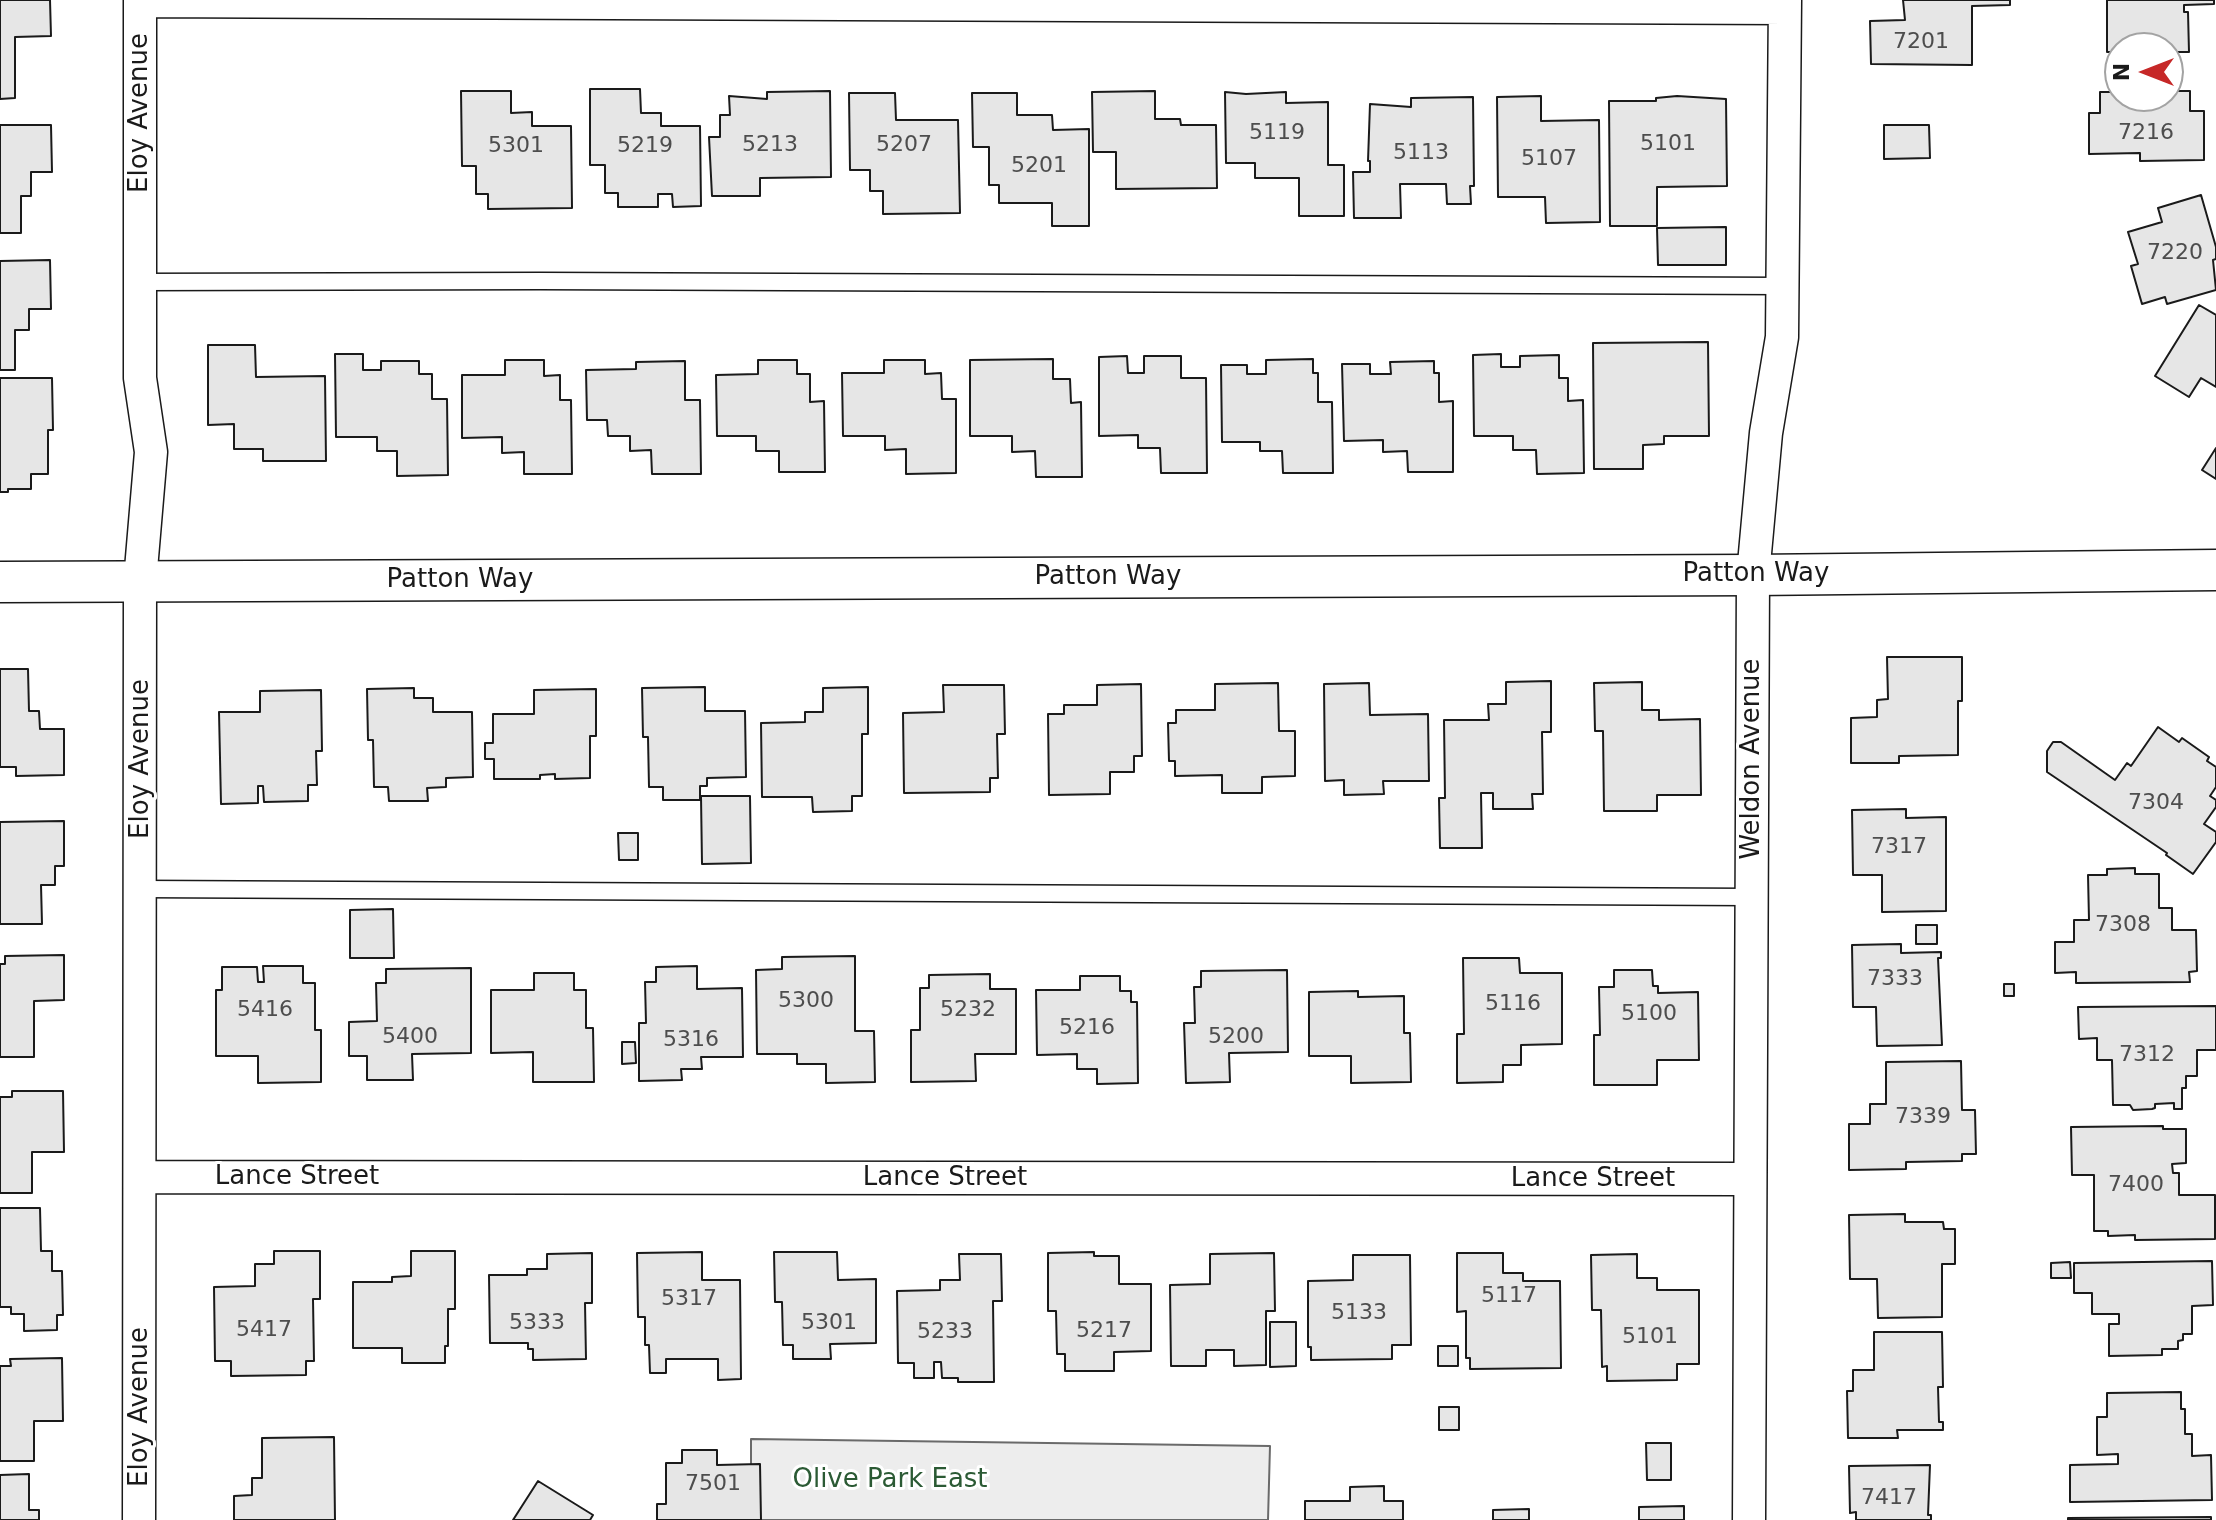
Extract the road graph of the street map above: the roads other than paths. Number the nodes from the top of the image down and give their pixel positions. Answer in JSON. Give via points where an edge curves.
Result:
{"nodes":[{"id":1,"x":140,"y":0,"type":"edge"},
{"id":2,"x":643,"y":1,"type":"edge"},
{"id":3,"x":1145,"y":2,"type":"edge"},
{"id":4,"x":1785,"y":4,"type":"edge"},
{"id":5,"x":140,"y":282,"type":"junction"},
{"id":6,"x":1783,"y":286,"type":"junction"},
{"id":7,"x":2216,"y":570,"type":"edge"},
{"id":8,"x":1753,"y":575,"type":"junction"},
{"id":9,"x":140,"y":581,"type":"junction"},
{"id":10,"x":0,"y":582,"type":"edge"},
{"id":11,"x":141,"y":889,"type":"junction"},
{"id":12,"x":1751,"y":897,"type":"junction"},
{"id":13,"x":141,"y":1177,"type":"junction"},
{"id":14,"x":1750,"y":1179,"type":"junction"},
{"id":15,"x":139,"y":1520,"type":"edge"},
{"id":16,"x":1749,"y":1520,"type":"edge"}],
"edges":[{"from":1,"to":2,"type":"street"},
{"from":1,"to":5,"type":"street","name":"Eloy Avenue"},
{"from":2,"to":3,"type":"street"},
{"from":3,"to":4,"type":"street"},
{"from":4,"to":6,"type":"street","name":"Weldon Avenue"},
{"from":5,"to":6,"type":"lane"},
{"from":5,"to":9,"type":"street","name":"Eloy Avenue","via":[[140,378],[151,452]]},
{"from":6,"to":8,"type":"street","name":"Weldon Avenue","via":[[1782,337],[1766,433]]},
{"from":7,"to":8,"type":"street","name":"Patton Way"},
{"from":8,"to":9,"type":"street","name":"Patton Way"},
{"from":8,"to":12,"type":"street","name":"Weldon Avenue"},
{"from":9,"to":10,"type":"street","name":"Patton Way"},
{"from":9,"to":11,"type":"street","name":"Eloy Avenue"},
{"from":11,"to":12,"type":"lane"},
{"from":11,"to":13,"type":"street","name":"Eloy Avenue"},
{"from":12,"to":14,"type":"street","name":"Weldon Avenue"},
{"from":13,"to":14,"type":"street","name":"Lance Street"},
{"from":13,"to":15,"type":"street","name":"Eloy Avenue"},
{"from":14,"to":16,"type":"street","name":"Weldon Avenue"}]}
